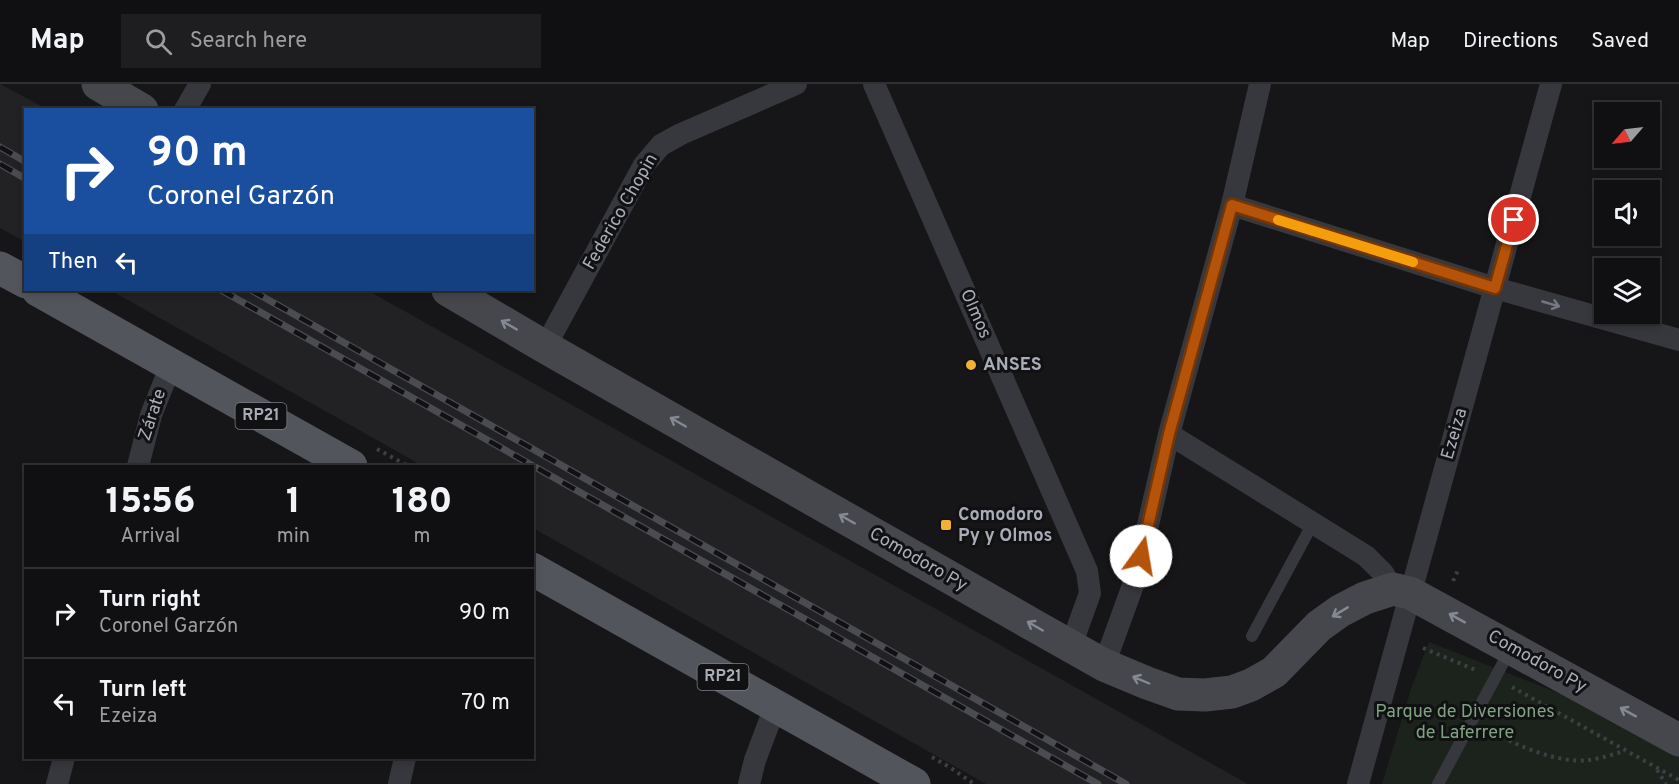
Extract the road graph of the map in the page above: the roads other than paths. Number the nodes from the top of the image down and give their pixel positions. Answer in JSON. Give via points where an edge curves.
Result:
{"nodes":[{"id":1,"x":98,"y":84,"type":"edge"},
{"id":2,"x":200,"y":84,"type":"edge"},
{"id":3,"x":796,"y":84,"type":"edge"},
{"id":4,"x":874,"y":84,"type":"edge"},
{"id":5,"x":1260,"y":84,"type":"edge"},
{"id":6,"x":1551,"y":84,"type":"edge"},
{"id":7,"x":139,"y":108,"type":"edge"},
{"id":8,"x":186,"y":108,"type":"edge"},
{"id":9,"x":1232,"y":205,"type":"junction"},
{"id":10,"x":0,"y":268,"type":"edge"},
{"id":11,"x":24,"y":281,"type":"edge"},
{"id":12,"x":1495,"y":288,"type":"junction"},
{"id":13,"x":40,"y":291,"type":"edge"},
{"id":14,"x":450,"y":291,"type":"edge"},
{"id":15,"x":1679,"y":340,"type":"edge"},
{"id":16,"x":545,"y":347,"type":"junction"},
{"id":17,"x":171,"y":365,"type":"junction"},
{"id":18,"x":1169,"y":434,"type":"junction"},
{"id":19,"x":138,"y":465,"type":"edge"},
{"id":20,"x":349,"y":465,"type":"edge"},
{"id":21,"x":1313,"y":523,"type":"junction"},
{"id":22,"x":534,"y":570,"type":"edge"},
{"id":23,"x":1402,"y":591,"type":"junction"},
{"id":24,"x":1252,"y":636,"type":"dead end"},
{"id":25,"x":1071,"y":646,"type":"junction"},
{"id":26,"x":1511,"y":648,"type":"junction"},
{"id":27,"x":1104,"y":665,"type":"junction"},
{"id":28,"x":776,"y":707,"type":"junction"},
{"id":29,"x":1679,"y":740,"type":"edge"},
{"id":30,"x":64,"y":759,"type":"edge"},
{"id":31,"x":405,"y":759,"type":"edge"},
{"id":32,"x":57,"y":784,"type":"edge"},
{"id":33,"x":399,"y":784,"type":"edge"},
{"id":34,"x":749,"y":784,"type":"edge"},
{"id":35,"x":914,"y":784,"type":"edge"},
{"id":36,"x":1358,"y":784,"type":"edge"},
{"id":37,"x":1438,"y":784,"type":"edge"}],
"edges":[{"from":1,"to":7,"type":"main road"},
{"from":2,"to":8,"type":"street"},
{"from":3,"to":16,"type":"street","name":"Federico Chopin","via":[[661,145],[644,165]]},
{"from":4,"to":25,"type":"street","name":"Olmos","via":[[1087,571],[1090,593]]},
{"from":5,"to":9,"type":"street"},
{"from":6,"to":12,"type":"street","name":"Ezeiza"},
{"from":9,"to":12,"type":"street"},
{"from":9,"to":18,"type":"street"},
{"from":10,"to":11,"type":"main road"},
{"from":12,"to":15,"type":"street","one_way":true},
{"from":12,"to":23,"type":"street","name":"Ezeiza"},
{"from":13,"to":17,"type":"main road","number":"RP21"},
{"from":16,"to":14,"type":"main road","name":"Comodoro Py","one_way":true},
{"from":25,"to":16,"type":"main road","name":"Comodoro Py","one_way":true},
{"from":17,"to":19,"type":"street","name":"Zárate","via":[[151,414]]},
{"from":17,"to":20,"type":"main road","number":"RP21"},
{"from":18,"to":21,"type":"street","name":"Comodoro Py"},
{"from":18,"to":27,"type":"street","via":[[1136,577]]},
{"from":21,"to":23,"type":"street","name":"Comodoro Py","via":[[1366,556]]},
{"from":21,"to":24,"type":"lane"},
{"from":22,"to":28,"type":"main road","number":"RP21"},
{"from":26,"to":23,"type":"main road","name":"Comodoro Py","one_way":true},
{"from":23,"to":27,"type":"main road","name":"Comodoro Py","one_way":true,"via":[[1365,598],[1340,611],[1319,626],[1274,672],[1232,692],[1178,694]]},
{"from":23,"to":36,"type":"street","name":"Ezeiza"},
{"from":25,"to":27,"type":"main road","name":"Comodoro Py"},
{"from":29,"to":26,"type":"main road","name":"Comodoro Py","one_way":true},
{"from":26,"to":37,"type":"lane"},
{"from":28,"to":34,"type":"street"},
{"from":28,"to":35,"type":"main road","number":"RP21"},
{"from":30,"to":32,"type":"street"},
{"from":31,"to":33,"type":"street"}]}
